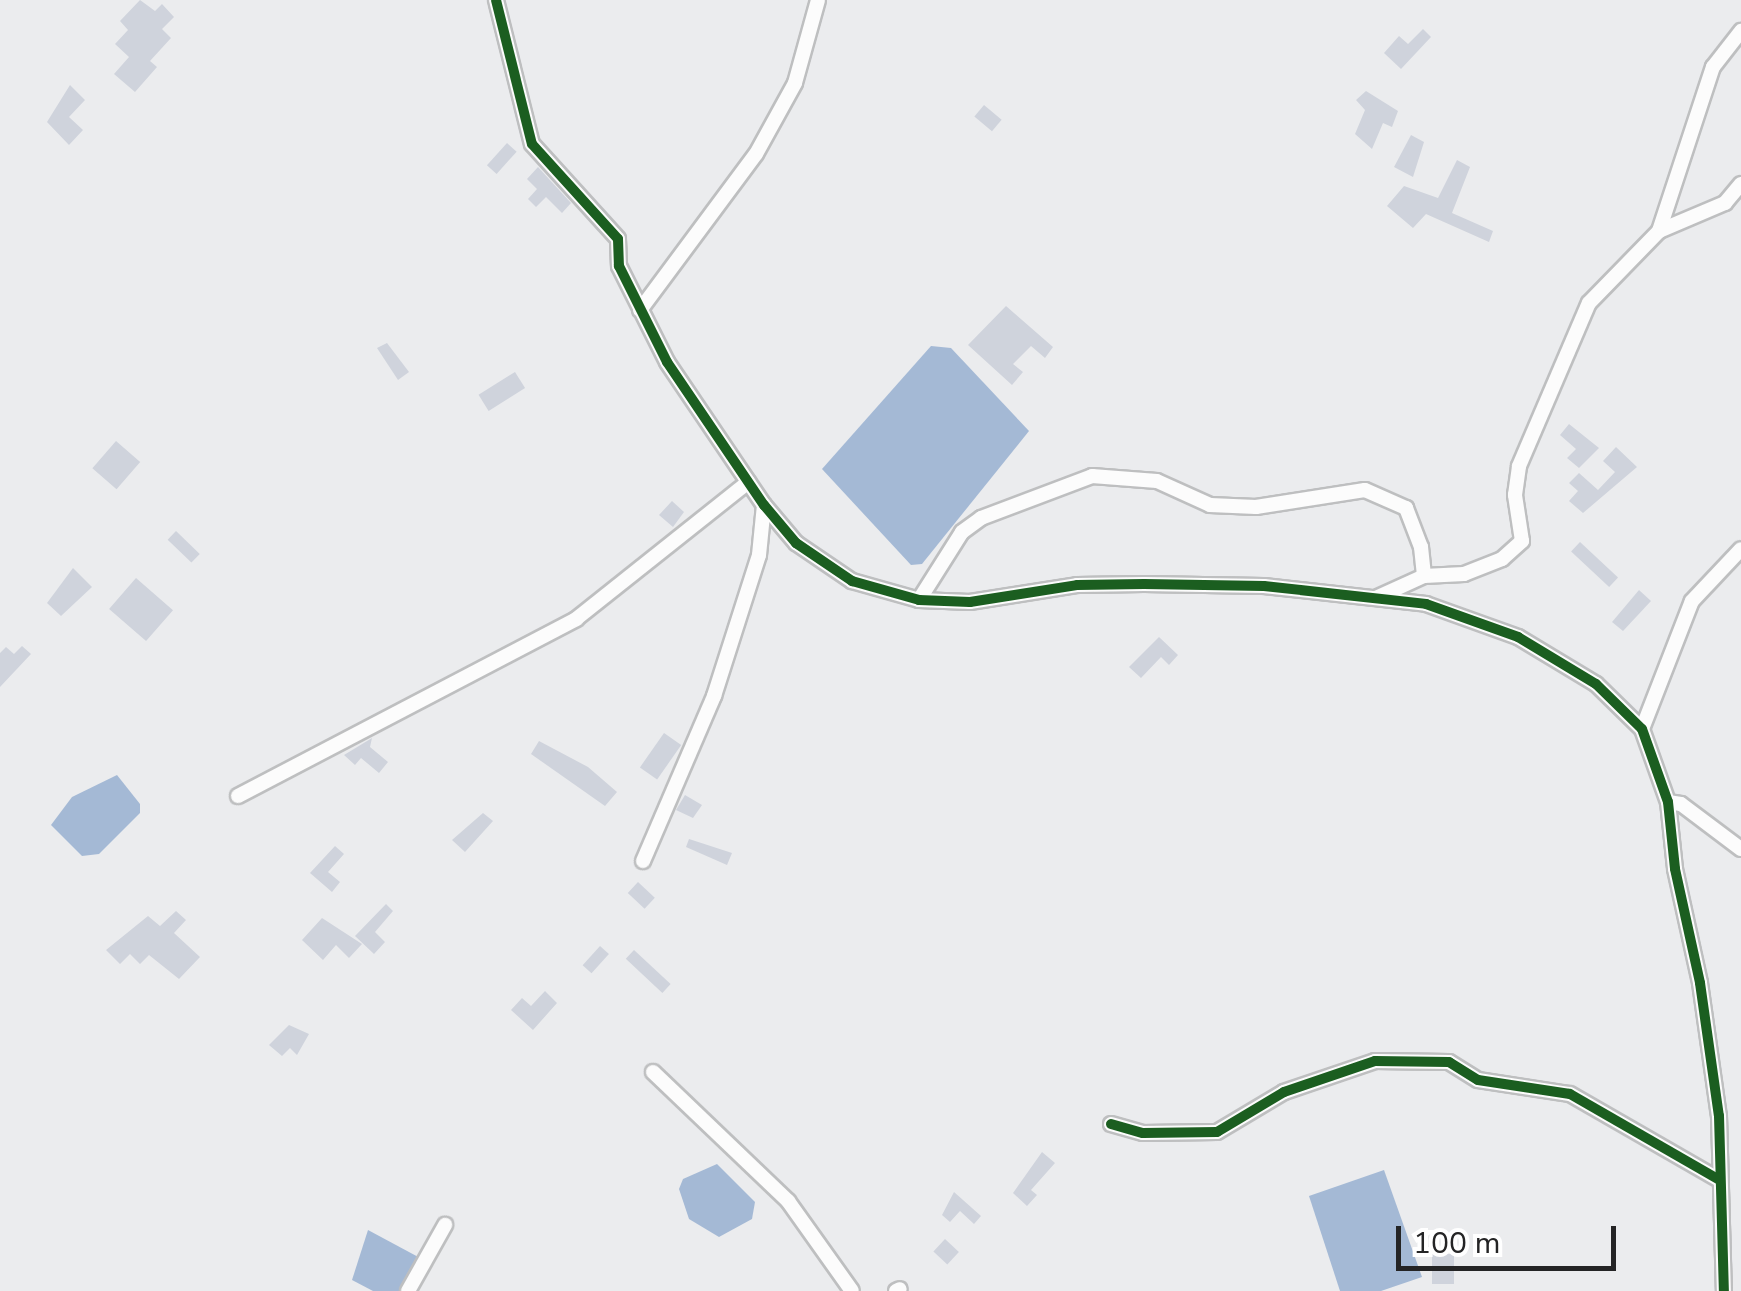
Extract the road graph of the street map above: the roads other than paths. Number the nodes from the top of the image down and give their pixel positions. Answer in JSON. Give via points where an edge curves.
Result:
{"nodes":[{"id":1,"x":496,"y":0,"type":"edge"},
{"id":2,"x":818,"y":0,"type":"edge"},
{"id":3,"x":1741,"y":31,"type":"edge"},
{"id":4,"x":1741,"y":184,"type":"edge"},
{"id":5,"x":1659,"y":231,"type":"junction"},
{"id":6,"x":640,"y":310,"type":"junction"},
{"id":7,"x":748,"y":482,"type":"junction"},
{"id":8,"x":764,"y":506,"type":"junction"},
{"id":9,"x":1741,"y":549,"type":"edge"},
{"id":10,"x":1424,"y":576,"type":"junction"},
{"id":11,"x":1378,"y":598,"type":"junction"},
{"id":12,"x":919,"y":600,"type":"junction"},
{"id":13,"x":1642,"y":729,"type":"junction"},
{"id":14,"x":238,"y":796,"type":"dead end"},
{"id":15,"x":1668,"y":802,"type":"junction"},
{"id":16,"x":1741,"y":850,"type":"edge"},
{"id":17,"x":643,"y":861,"type":"dead end"},
{"id":18,"x":654,"y":1072,"type":"dead end"},
{"id":19,"x":1111,"y":1124,"type":"dead end"},
{"id":20,"x":1718,"y":1178,"type":"junction"},
{"id":21,"x":445,"y":1226,"type":"dead end"},
{"id":22,"x":408,"y":1291,"type":"edge"},
{"id":23,"x":852,"y":1291,"type":"edge"},
{"id":24,"x":1724,"y":1291,"type":"edge"}],
"edges":[{"from":1,"to":6,"type":"street","via":[[532,144],[618,238],[619,266]]},
{"from":2,"to":6,"type":"street","via":[[795,83],[756,154]]},
{"from":3,"to":5,"type":"street","via":[[1713,67]]},
{"from":4,"to":5,"type":"street","via":[[1725,203]]},
{"from":5,"to":10,"type":"street","via":[[1588,303],[1536,415],[1515,496],[1522,541],[1502,559],[1464,574]]},
{"from":6,"to":7,"type":"street"},
{"from":7,"to":8,"type":"street"},
{"from":7,"to":14,"type":"street","via":[[576,619]]},
{"from":8,"to":12,"type":"street","via":[[796,543],[852,581]]},
{"from":8,"to":17,"type":"street","via":[[759,555],[714,696]]},
{"from":9,"to":13,"type":"street","via":[[1692,601]]},
{"from":10,"to":11,"type":"street"},
{"from":10,"to":12,"type":"street","via":[[1406,508],[1364,490],[1256,508],[1210,505],[1157,482],[1092,476],[962,532]]},
{"from":11,"to":12,"type":"street","via":[[1264,586],[1110,584],[970,602]]},
{"from":11,"to":13,"type":"street","via":[[1426,604],[1518,637],[1596,684]]},
{"from":13,"to":15,"type":"street"},
{"from":15,"to":16,"type":"street","via":[[1681,804]]},
{"from":15,"to":20,"type":"street","via":[[1719,1116]]},
{"from":18,"to":23,"type":"street","via":[[788,1201]]},
{"from":19,"to":20,"type":"street","via":[[1143,1133],[1216,1132],[1284,1092],[1376,1060],[1449,1062],[1478,1080],[1570,1094]]},
{"from":20,"to":24,"type":"street"},
{"from":21,"to":22,"type":"street"}]}
